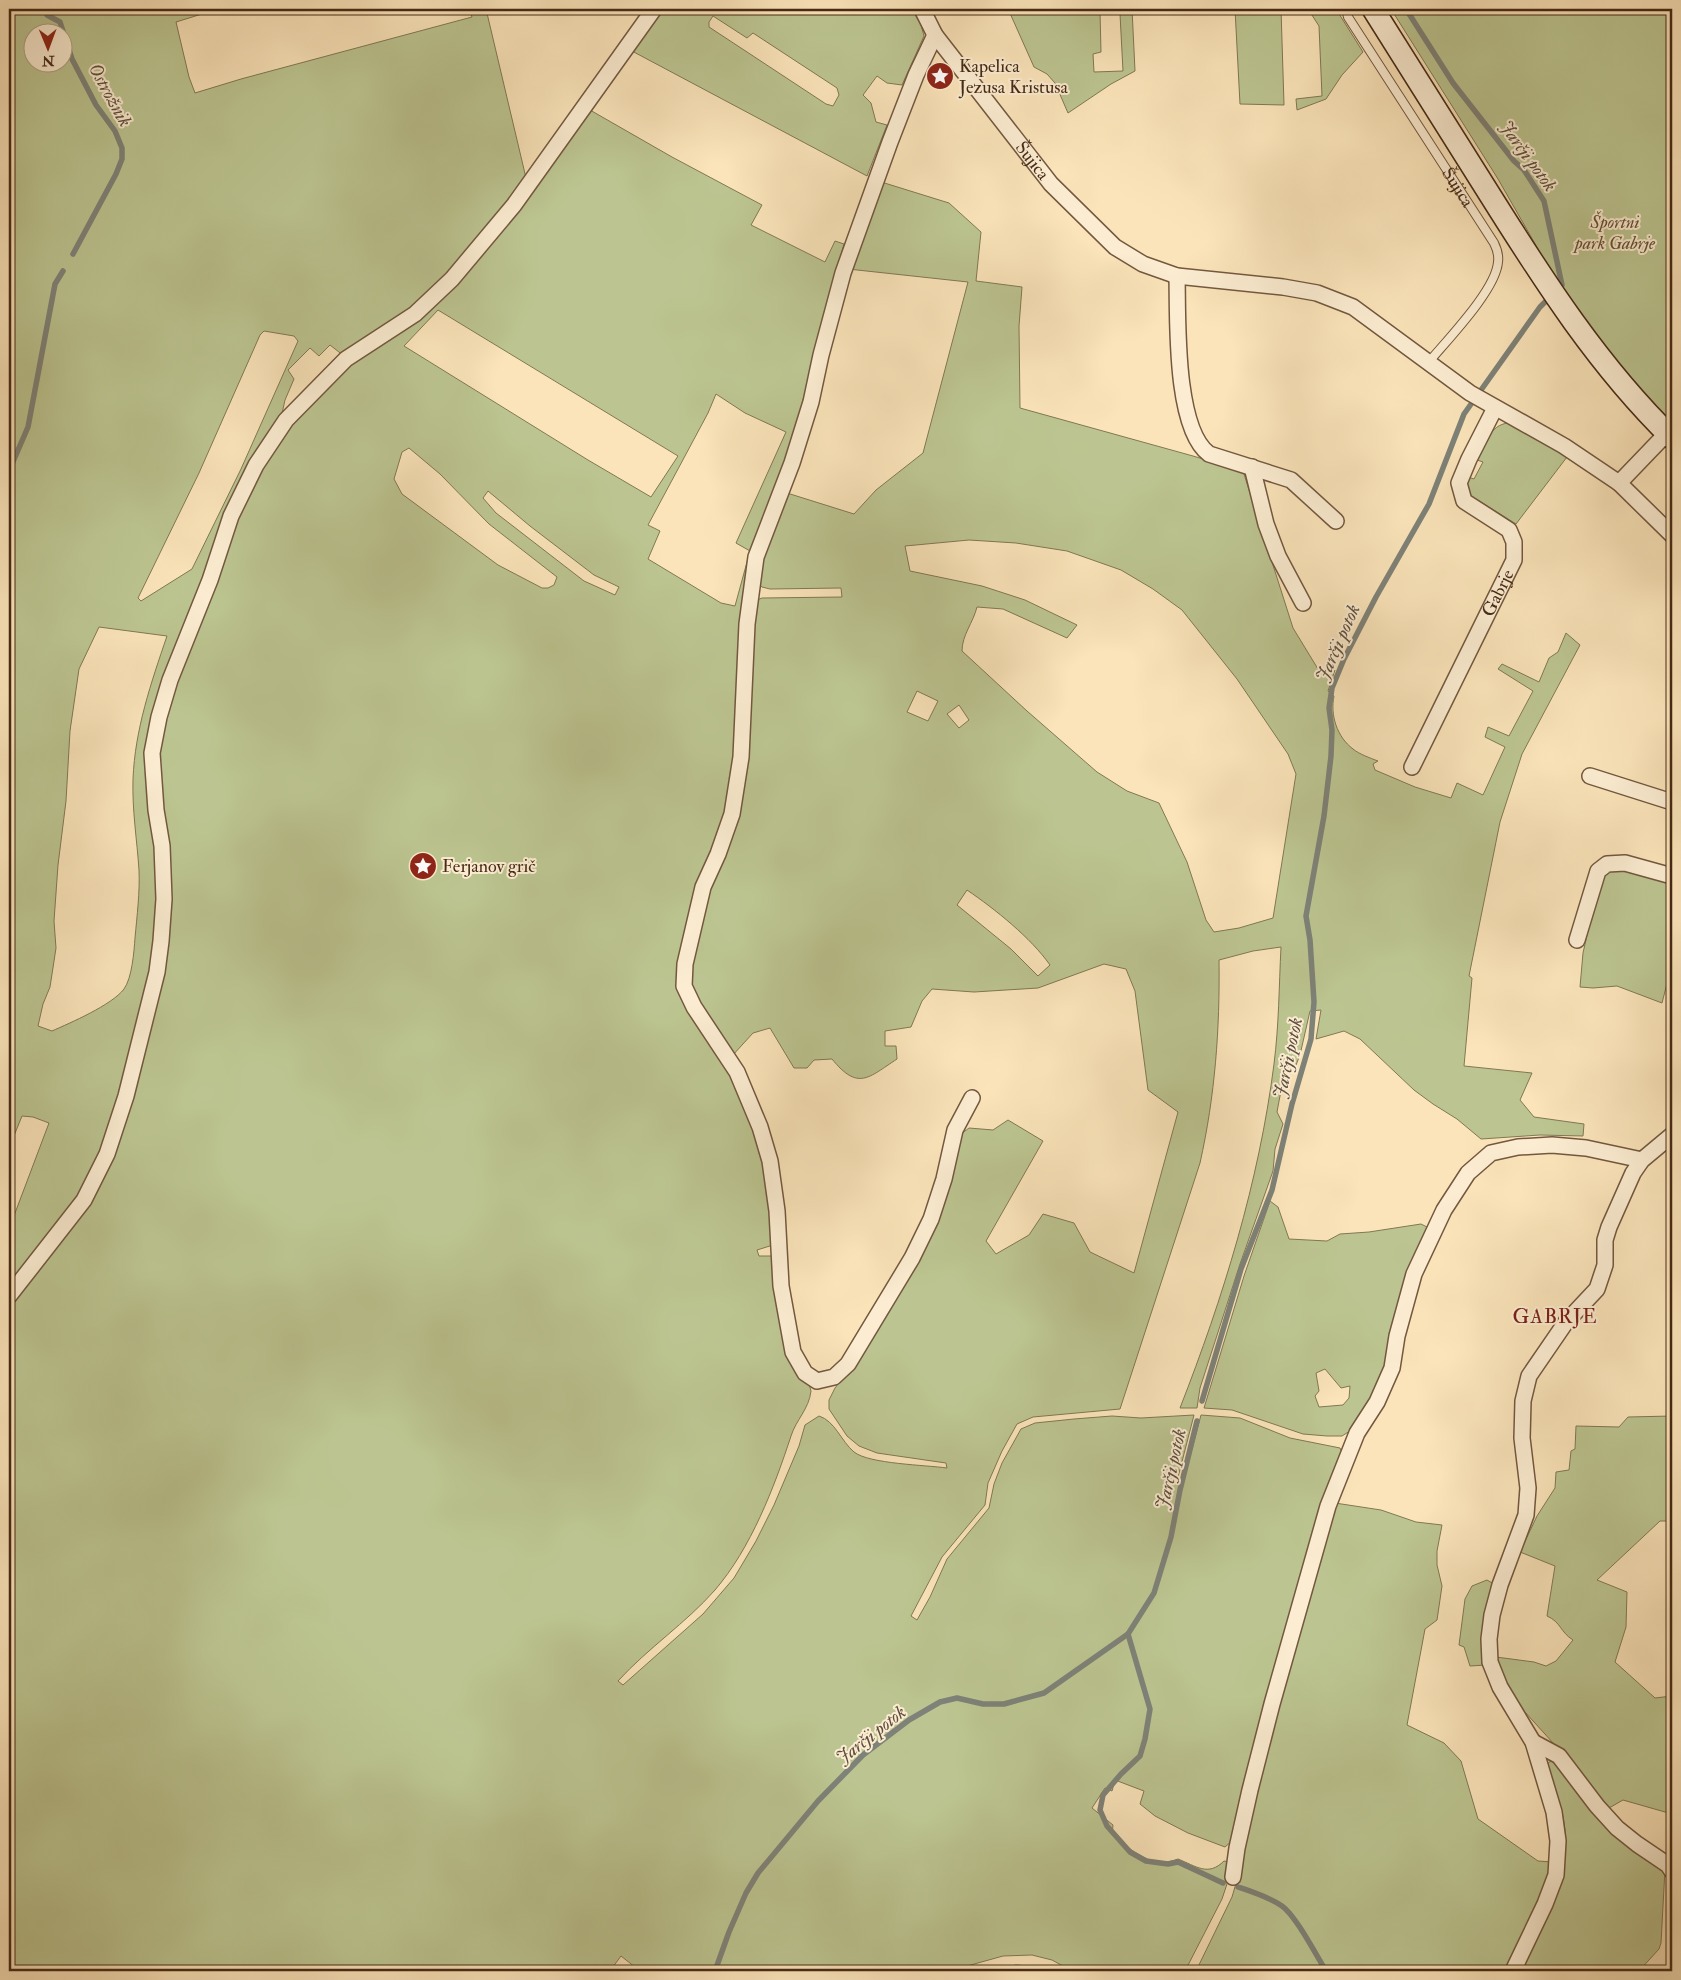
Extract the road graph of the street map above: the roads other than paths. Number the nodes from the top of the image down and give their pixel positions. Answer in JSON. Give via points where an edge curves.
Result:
{"nodes":[{"id":1,"x":654,"y":9,"type":"edge"},
{"id":2,"x":1346,"y":9,"type":"edge"},
{"id":3,"x":1373,"y":9,"type":"edge"},
{"id":4,"x":924,"y":10,"type":"edge"},
{"id":5,"x":935,"y":35,"type":"junction"},
{"id":6,"x":1177,"y":276,"type":"junction"},
{"id":7,"x":1428,"y":363,"type":"junction"},
{"id":8,"x":1495,"y":408,"type":"junction"},
{"id":9,"x":1670,"y":435,"type":"edge"},
{"id":10,"x":1252,"y":467,"type":"junction"},
{"id":11,"x":1618,"y":483,"type":"junction"},
{"id":12,"x":1336,"y":522,"type":"dead end"},
{"id":13,"x":1672,"y":535,"type":"edge"},
{"id":14,"x":1302,"y":602,"type":"dead end"},
{"id":15,"x":1412,"y":767,"type":"dead end"},
{"id":16,"x":1590,"y":776,"type":"dead end"},
{"id":17,"x":1672,"y":802,"type":"edge"},
{"id":18,"x":1672,"y":876,"type":"edge"},
{"id":19,"x":1577,"y":940,"type":"dead end"},
{"id":20,"x":972,"y":1098,"type":"dead end"},
{"id":21,"x":1672,"y":1135,"type":"edge"},
{"id":22,"x":1642,"y":1160,"type":"junction"},
{"id":23,"x":9,"y":1296,"type":"edge"},
{"id":24,"x":1533,"y":1742,"type":"junction"},
{"id":25,"x":1672,"y":1871,"type":"edge"},
{"id":26,"x":1234,"y":1877,"type":"dead end"},
{"id":27,"x":1513,"y":1971,"type":"edge"}],
"edges":[{"from":1,"to":23,"type":"street","via":[[514,205],[452,279],[415,314],[346,360],[286,420],[256,465],[231,516],[159,717],[152,753],[162,846],[164,899],[161,941],[157,972],[126,1096],[107,1154],[84,1200]]},
{"from":2,"to":7,"type":"lane","name":"Šujica","via":[[1348,18],[1498,253],[1491,282]]},
{"from":3,"to":9,"type":"street","name":"Šujica","via":[[1543,279],[1649,415]]},
{"from":4,"to":5,"type":"street","name":"Šujica"},
{"from":5,"to":6,"type":"street","name":"Šujica","via":[[1050,184],[1091,226],[1115,247],[1143,264]]},
{"from":5,"to":20,"type":"street","via":[[903,108],[843,273],[811,402],[756,557],[747,624],[741,757],[732,814],[703,887],[685,964],[684,986],[694,1007],[737,1072],[760,1127],[773,1181],[780,1286],[793,1352],[805,1373],[817,1381],[834,1377],[848,1364],[912,1258],[931,1219],[955,1130]]},
{"from":6,"to":7,"type":"street","name":"Šujica","via":[[1317,293],[1353,307]]},
{"from":6,"to":10,"type":"street","via":[[1179,357],[1188,421],[1201,448],[1209,454]]},
{"from":7,"to":8,"type":"street","name":"Šujica"},
{"from":8,"to":11,"type":"street","name":"Šujica","via":[[1564,446]]},
{"from":8,"to":15,"type":"street","name":"Gabrje","via":[[1459,483],[1464,501],[1509,530],[1514,542],[1514,560]]},
{"from":9,"to":11,"type":"street"},
{"from":10,"to":12,"type":"street","via":[[1291,480]]},
{"from":10,"to":14,"type":"street","via":[[1275,548]]},
{"from":11,"to":13,"type":"street","name":"Šujica"},
{"from":16,"to":17,"type":"street"},
{"from":18,"to":19,"type":"street","via":[[1625,863],[1607,864],[1598,871]]},
{"from":21,"to":22,"type":"street"},
{"from":22,"to":24,"type":"street","via":[[1608,1227],[1605,1265],[1597,1289],[1566,1322],[1529,1376],[1523,1401],[1522,1438],[1528,1488],[1526,1515],[1500,1585],[1489,1639],[1490,1662],[1500,1688]]},
{"from":22,"to":26,"type":"street","via":[[1586,1148],[1552,1145],[1518,1147],[1492,1153],[1468,1173],[1444,1210],[1414,1274],[1392,1368],[1377,1402],[1357,1433],[1328,1506],[1252,1781]]},
{"from":24,"to":25,"type":"street","via":[[1559,1756],[1617,1828]]},
{"from":24,"to":27,"type":"street","via":[[1554,1812],[1558,1841],[1556,1875]]}]}
